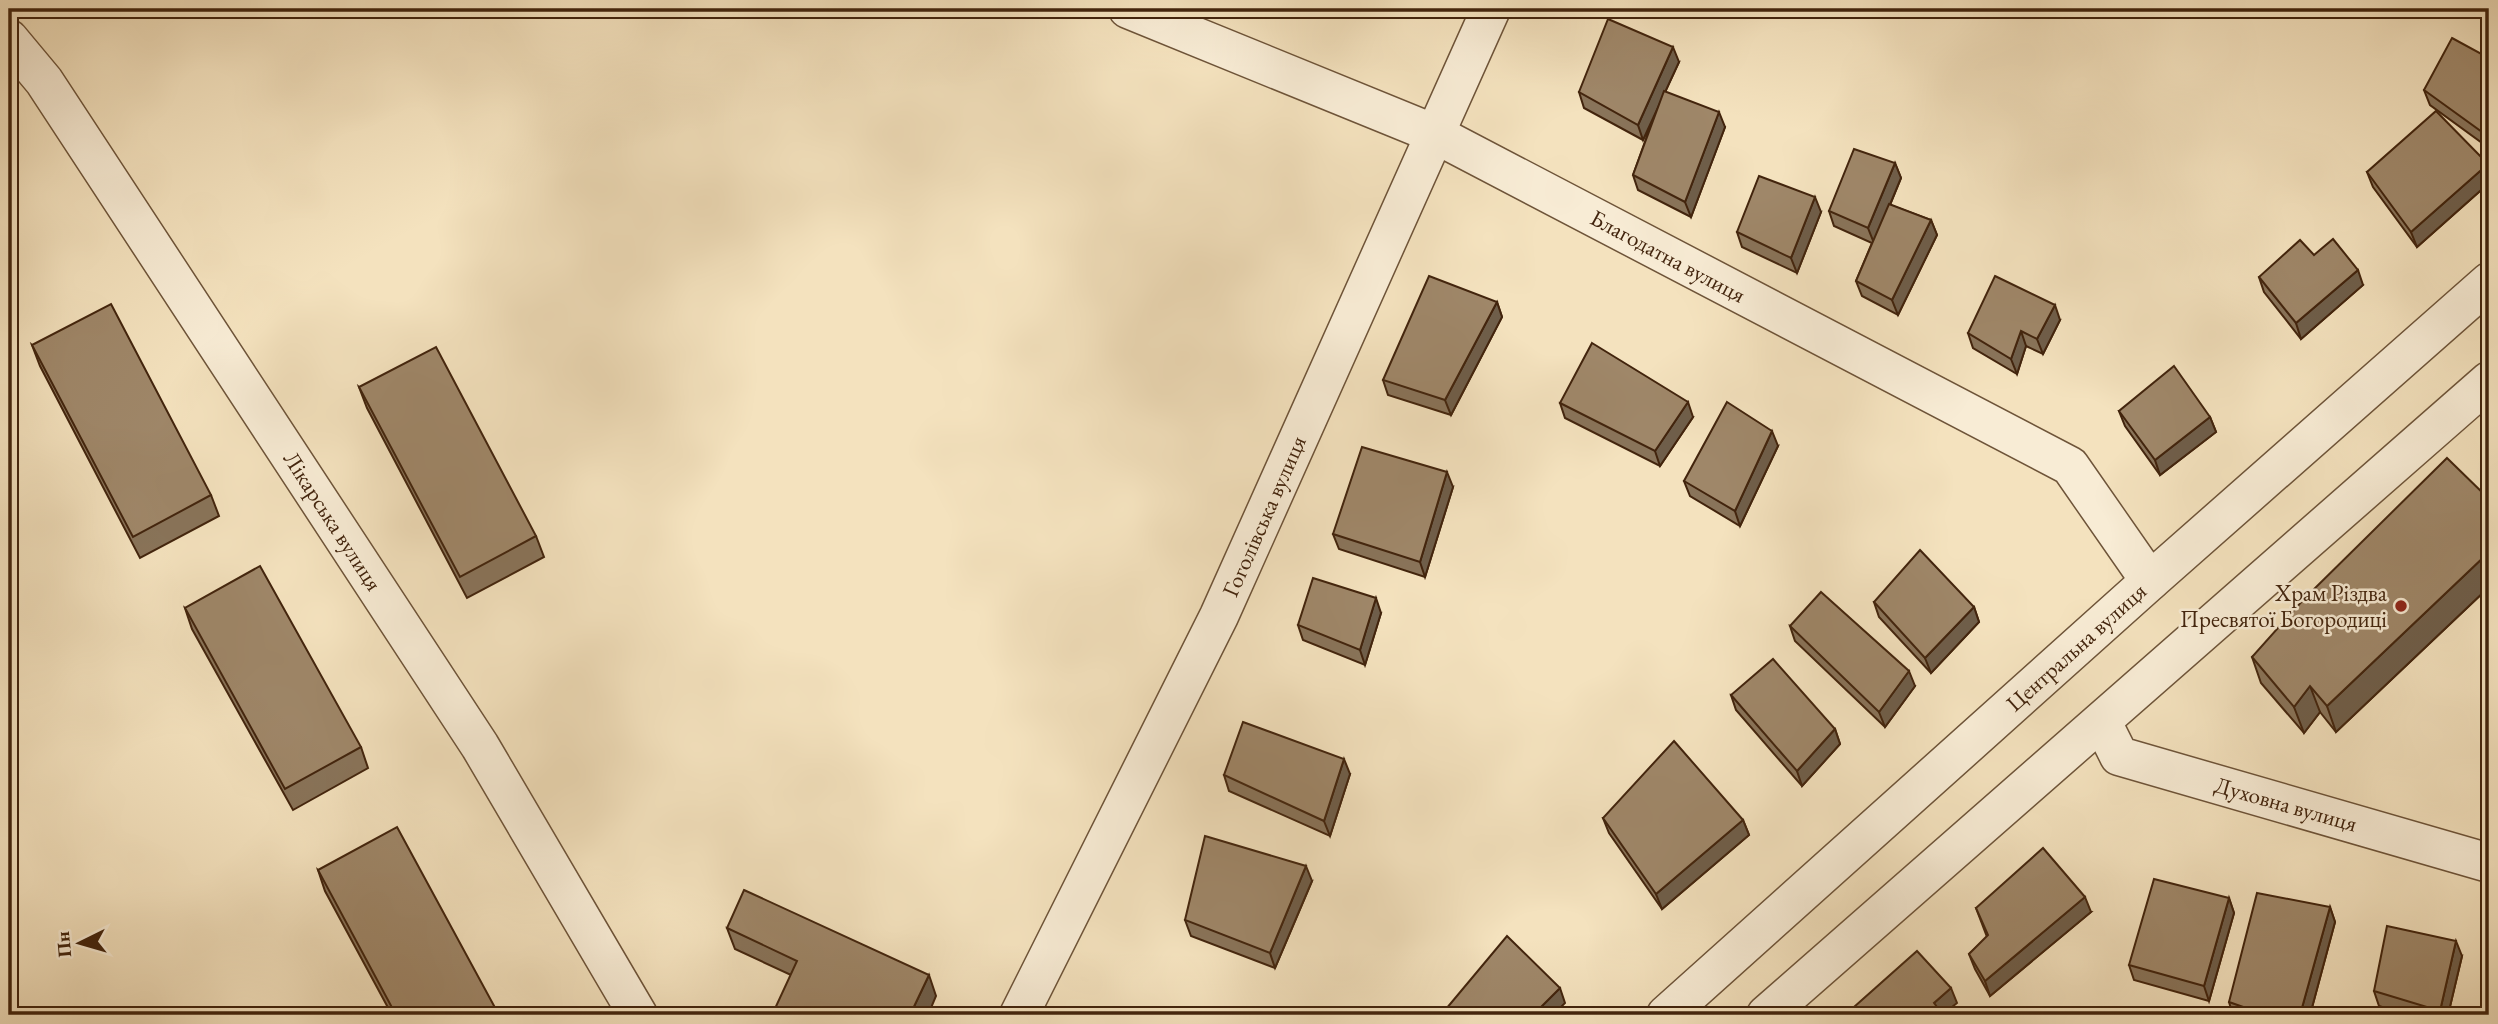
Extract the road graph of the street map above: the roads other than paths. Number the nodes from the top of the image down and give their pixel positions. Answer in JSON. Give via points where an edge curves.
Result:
{"nodes":[{"id":1,"x":1128,"y":9,"type":"edge"},
{"id":2,"x":1491,"y":9,"type":"edge"},
{"id":3,"x":9,"y":39,"type":"edge"},
{"id":4,"x":1435,"y":134,"type":"junction"},
{"id":5,"x":2489,"y":282,"type":"edge"},
{"id":6,"x":2489,"y":381,"type":"edge"},
{"id":7,"x":2150,"y":581,"type":"junction"},
{"id":8,"x":2102,"y":722,"type":"junction"},
{"id":9,"x":2489,"y":863,"type":"edge"},
{"id":10,"x":638,"y":1015,"type":"edge"},
{"id":11,"x":1019,"y":1015,"type":"edge"},
{"id":12,"x":1666,"y":1015,"type":"edge"},
{"id":13,"x":1766,"y":1015,"type":"edge"}],
"edges":[{"from":1,"to":4,"type":"street","name":"Благодатна вулиця"},
{"from":2,"to":4,"type":"street","name":"Гоголівська вулиця"},
{"from":3,"to":10,"type":"street","name":"Лікарська вулиця","via":[[44,81],[480,746]]},
{"from":4,"to":7,"type":"street","name":"Благодатна вулиця","via":[[2070,466]]},
{"from":4,"to":11,"type":"street","name":"Гоголівська вулиця","via":[[1219,616]]},
{"from":5,"to":7,"type":"street","name":"Центральна вулиця"},
{"from":6,"to":8,"type":"street"},
{"from":7,"to":12,"type":"street","name":"Центральна вулиця"},
{"from":8,"to":9,"type":"street","name":"Духовна вулиця","via":[[2119,756]]},
{"from":8,"to":13,"type":"street"}]}
